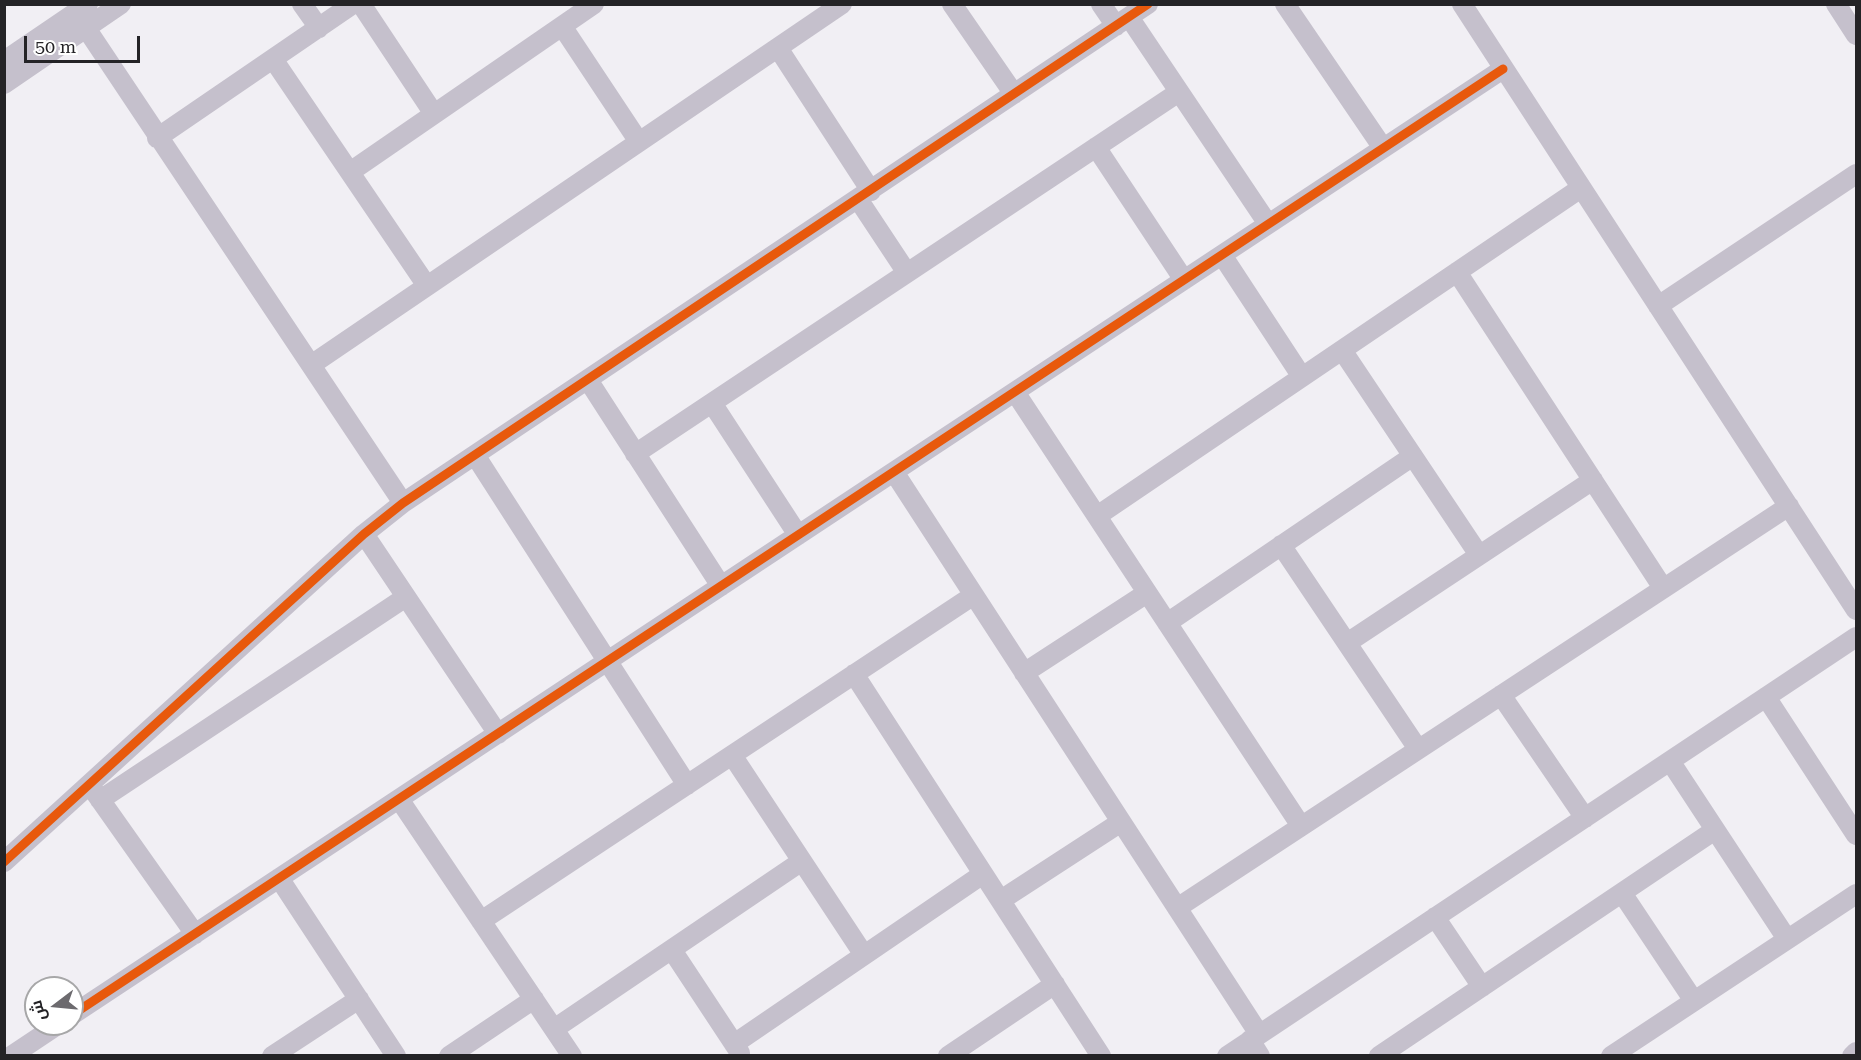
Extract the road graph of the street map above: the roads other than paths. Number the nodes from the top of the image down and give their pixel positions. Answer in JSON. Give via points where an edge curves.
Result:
{"nodes":[{"id":1,"x":88,"y":4,"type":"edge"},
{"id":2,"x":121,"y":4,"type":"edge"},
{"id":3,"x":302,"y":4,"type":"edge"},
{"id":4,"x":353,"y":4,"type":"edge"},
{"id":5,"x":361,"y":4,"type":"edge"},
{"id":6,"x":594,"y":4,"type":"edge"},
{"id":7,"x":842,"y":4,"type":"edge"},
{"id":8,"x":952,"y":4,"type":"edge"},
{"id":9,"x":1101,"y":4,"type":"edge"},
{"id":10,"x":1148,"y":4,"type":"edge"},
{"id":11,"x":1285,"y":4,"type":"edge"},
{"id":12,"x":1462,"y":4,"type":"edge"},
{"id":13,"x":1836,"y":4,"type":"edge"},
{"id":14,"x":1123,"y":22,"type":"junction"},
{"id":15,"x":562,"y":26,"type":"junction"},
{"id":16,"x":86,"y":28,"type":"junction"},
{"id":17,"x":319,"y":28,"type":"junction"},
{"id":18,"x":1857,"y":35,"type":"edge"},
{"id":19,"x":778,"y":48,"type":"junction"},
{"id":20,"x":273,"y":59,"type":"junction"},
{"id":21,"x":4,"y":61,"type":"edge"},
{"id":22,"x":1503,"y":69,"type":"junction"},
{"id":23,"x":4,"y":84,"type":"edge"},
{"id":24,"x":1179,"y":92,"type":"junction"},
{"id":25,"x":1014,"y":94,"type":"junction"},
{"id":26,"x":435,"y":114,"type":"junction"},
{"id":27,"x":157,"y":138,"type":"junction"},
{"id":28,"x":639,"y":142,"type":"junction"},
{"id":29,"x":1096,"y":147,"type":"junction"},
{"id":30,"x":1383,"y":148,"type":"junction"},
{"id":31,"x":350,"y":172,"type":"junction"},
{"id":32,"x":1857,"y":174,"type":"edge"},
{"id":33,"x":1581,"y":188,"type":"junction"},
{"id":34,"x":864,"y":195,"type":"junction"},
{"id":35,"x":1268,"y":224,"type":"junction"},
{"id":36,"x":1222,"y":255,"type":"junction"},
{"id":37,"x":1457,"y":272,"type":"junction"},
{"id":38,"x":907,"y":273,"type":"junction"},
{"id":39,"x":1184,"y":280,"type":"junction"},
{"id":40,"x":427,"y":286,"type":"junction"},
{"id":41,"x":1658,"y":306,"type":"junction"},
{"id":42,"x":1342,"y":350,"type":"junction"},
{"id":43,"x":311,"y":365,"type":"junction"},
{"id":44,"x":1302,"y":377,"type":"junction"},
{"id":45,"x":588,"y":380,"type":"junction"},
{"id":46,"x":1015,"y":392,"type":"junction"},
{"id":47,"x":712,"y":403,"type":"junction"},
{"id":48,"x":636,"y":454,"type":"junction"},
{"id":49,"x":475,"y":455,"type":"junction"},
{"id":50,"x":1413,"y":456,"type":"junction"},
{"id":51,"x":894,"y":472,"type":"junction"},
{"id":52,"x":1593,"y":480,"type":"junction"},
{"id":53,"x":404,"y":503,"type":"junction"},
{"id":54,"x":1789,"y":506,"type":"junction"},
{"id":55,"x":1097,"y":516,"type":"junction"},
{"id":56,"x":364,"y":534,"type":"junction"},
{"id":57,"x":798,"y":535,"type":"junction"},
{"id":58,"x":1281,"y":545,"type":"junction"},
{"id":59,"x":1479,"y":555,"type":"junction"},
{"id":60,"x":721,"y":586,"type":"junction"},
{"id":61,"x":1663,"y":588,"type":"junction"},
{"id":62,"x":1147,"y":593,"type":"junction"},
{"id":63,"x":974,"y":595,"type":"junction"},
{"id":64,"x":406,"y":597,"type":"junction"},
{"id":65,"x":1857,"y":610,"type":"edge"},
{"id":66,"x":1167,"y":622,"type":"junction"},
{"id":67,"x":1857,"y":637,"type":"edge"},
{"id":68,"x":1347,"y":643,"type":"junction"},
{"id":69,"x":608,"y":661,"type":"junction"},
{"id":70,"x":1024,"y":673,"type":"junction"},
{"id":71,"x":854,"y":674,"type":"junction"},
{"id":72,"x":1501,"y":695,"type":"junction"},
{"id":73,"x":1766,"y":697,"type":"junction"},
{"id":74,"x":498,"y":734,"type":"junction"},
{"id":75,"x":1418,"y":749,"type":"junction"},
{"id":76,"x":732,"y":755,"type":"junction"},
{"id":77,"x":1670,"y":761,"type":"junction"},
{"id":78,"x":89,"y":784,"type":"junction"},
{"id":79,"x":687,"y":785,"type":"junction"},
{"id":80,"x":399,"y":799,"type":"junction"},
{"id":81,"x":100,"y":800,"type":"junction"},
{"id":82,"x":1585,"y":818,"type":"junction"},
{"id":83,"x":1121,"y":822,"type":"junction"},
{"id":84,"x":1301,"y":826,"type":"junction"},
{"id":85,"x":1715,"y":830,"type":"junction"},
{"id":86,"x":1857,"y":835,"type":"edge"},
{"id":87,"x":802,"y":861,"type":"junction"},
{"id":88,"x":4,"y":862,"type":"edge"},
{"id":89,"x":983,"y":874,"type":"junction"},
{"id":90,"x":279,"y":878,"type":"junction"},
{"id":91,"x":1622,"y":893,"type":"junction"},
{"id":92,"x":1857,"y":894,"type":"edge"},
{"id":93,"x":1001,"y":900,"type":"junction"},
{"id":94,"x":1177,"y":908,"type":"junction"},
{"id":95,"x":1435,"y":917,"type":"junction"},
{"id":96,"x":481,"y":921,"type":"junction"},
{"id":97,"x":195,"y":934,"type":"junction"},
{"id":98,"x":1787,"y":939,"type":"junction"},
{"id":99,"x":672,"y":950,"type":"junction"},
{"id":100,"x":864,"y":955,"type":"junction"},
{"id":101,"x":1055,"y":984,"type":"junction"},
{"id":102,"x":1482,"y":987,"type":"junction"},
{"id":103,"x":358,"y":999,"type":"junction"},
{"id":104,"x":534,"y":999,"type":"junction"},
{"id":105,"x":1694,"y":1001,"type":"junction"},
{"id":106,"x":84,"y":1007,"type":"edge"},
{"id":107,"x":554,"y":1029,"type":"junction"},
{"id":108,"x":41,"y":1036,"type":"edge"},
{"id":109,"x":1257,"y":1043,"type":"edge"},
{"id":110,"x":737,"y":1050,"type":"edge"},
{"id":111,"x":1857,"y":1052,"type":"edge"},
{"id":112,"x":11,"y":1056,"type":"edge"},
{"id":113,"x":272,"y":1056,"type":"edge"},
{"id":114,"x":396,"y":1056,"type":"edge"},
{"id":115,"x":449,"y":1056,"type":"edge"},
{"id":116,"x":572,"y":1056,"type":"edge"},
{"id":117,"x":948,"y":1056,"type":"edge"},
{"id":118,"x":1101,"y":1056,"type":"edge"},
{"id":119,"x":1227,"y":1056,"type":"edge"},
{"id":120,"x":1379,"y":1056,"type":"edge"},
{"id":121,"x":1611,"y":1056,"type":"edge"},
{"id":122,"x":1852,"y":1056,"type":"edge"}],
"edges":[{"from":1,"to":21,"type":"street"},
{"from":2,"to":16,"type":"street"},
{"from":3,"to":17,"type":"street"},
{"from":4,"to":17,"type":"street"},
{"from":5,"to":26,"type":"street"},
{"from":6,"to":15,"type":"street"},
{"from":7,"to":19,"type":"street"},
{"from":8,"to":25,"type":"street"},
{"from":9,"to":14,"type":"street"},
{"from":10,"to":14,"type":"street"},
{"from":11,"to":30,"type":"street"},
{"from":12,"to":22,"type":"street"},
{"from":13,"to":18,"type":"street"},
{"from":14,"to":24,"type":"street"},
{"from":14,"to":25,"type":"street"},
{"from":15,"to":26,"type":"street"},
{"from":15,"to":28,"type":"street"},
{"from":16,"to":23,"type":"street"},
{"from":16,"to":27,"type":"street"},
{"from":17,"to":20,"type":"street"},
{"from":19,"to":28,"type":"street"},
{"from":19,"to":34,"type":"street"},
{"from":20,"to":27,"type":"street"},
{"from":20,"to":31,"type":"street"},
{"from":22,"to":30,"type":"street"},
{"from":22,"to":33,"type":"street"},
{"from":24,"to":29,"type":"street"},
{"from":24,"to":35,"type":"street"},
{"from":25,"to":34,"type":"street"},
{"from":26,"to":31,"type":"street"},
{"from":27,"to":43,"type":"street"},
{"from":28,"to":40,"type":"street"},
{"from":29,"to":38,"type":"street"},
{"from":29,"to":39,"type":"street"},
{"from":30,"to":35,"type":"street"},
{"from":31,"to":40,"type":"street"},
{"from":32,"to":41,"type":"street"},
{"from":33,"to":37,"type":"street"},
{"from":33,"to":41,"type":"street"},
{"from":34,"to":38,"type":"street"},
{"from":34,"to":45,"type":"street"},
{"from":35,"to":36,"type":"street"},
{"from":36,"to":39,"type":"street"},
{"from":36,"to":44,"type":"street"},
{"from":37,"to":42,"type":"street"},
{"from":37,"to":52,"type":"street"},
{"from":38,"to":47,"type":"street"},
{"from":39,"to":46,"type":"street"},
{"from":40,"to":43,"type":"street"},
{"from":41,"to":54,"type":"street"},
{"from":42,"to":44,"type":"street"},
{"from":42,"to":50,"type":"street"},
{"from":43,"to":53,"type":"street"},
{"from":44,"to":55,"type":"street"},
{"from":45,"to":48,"type":"street"},
{"from":45,"to":49,"type":"street"},
{"from":46,"to":51,"type":"street"},
{"from":46,"to":55,"type":"street"},
{"from":47,"to":48,"type":"street"},
{"from":47,"to":57,"type":"street"},
{"from":48,"to":60,"type":"street"},
{"from":49,"to":53,"type":"street"},
{"from":49,"to":69,"type":"street"},
{"from":50,"to":58,"type":"street"},
{"from":50,"to":59,"type":"street"},
{"from":51,"to":57,"type":"street"},
{"from":51,"to":63,"type":"street"},
{"from":52,"to":59,"type":"street"},
{"from":52,"to":61,"type":"street"},
{"from":53,"to":56,"type":"street"},
{"from":54,"to":61,"type":"street"},
{"from":54,"to":65,"type":"street"},
{"from":55,"to":62,"type":"street"},
{"from":56,"to":64,"type":"street"},
{"from":56,"to":78,"type":"street"},
{"from":57,"to":60,"type":"street"},
{"from":58,"to":66,"type":"street"},
{"from":58,"to":68,"type":"street"},
{"from":59,"to":68,"type":"street"},
{"from":60,"to":69,"type":"street"},
{"from":61,"to":72,"type":"street"},
{"from":62,"to":66,"type":"street"},
{"from":62,"to":70,"type":"street"},
{"from":63,"to":70,"type":"street"},
{"from":63,"to":71,"type":"street"},
{"from":64,"to":74,"type":"street"},
{"from":64,"to":81,"type":"street"},
{"from":66,"to":84,"type":"street"},
{"from":67,"to":73,"type":"street"},
{"from":68,"to":75,"type":"street"},
{"from":69,"to":74,"type":"street"},
{"from":69,"to":79,"type":"street"},
{"from":70,"to":83,"type":"street"},
{"from":71,"to":76,"type":"street"},
{"from":71,"to":89,"type":"street"},
{"from":72,"to":75,"type":"street"},
{"from":72,"to":82,"type":"street"},
{"from":73,"to":77,"type":"street"},
{"from":73,"to":86,"type":"street"},
{"from":74,"to":80,"type":"street"},
{"from":75,"to":84,"type":"street"},
{"from":76,"to":79,"type":"street"},
{"from":76,"to":87,"type":"street"},
{"from":77,"to":82,"type":"street"},
{"from":77,"to":85,"type":"street"},
{"from":78,"to":81,"type":"street"},
{"from":78,"to":88,"type":"street"},
{"from":79,"to":96,"type":"street"},
{"from":80,"to":90,"type":"street"},
{"from":80,"to":96,"type":"street"},
{"from":81,"to":97,"type":"street"},
{"from":82,"to":95,"type":"street"},
{"from":83,"to":93,"type":"street"},
{"from":83,"to":94,"type":"street"},
{"from":84,"to":94,"type":"street"},
{"from":85,"to":91,"type":"street"},
{"from":85,"to":98,"type":"street"},
{"from":87,"to":99,"type":"street"},
{"from":87,"to":100,"type":"street"},
{"from":89,"to":93,"type":"street"},
{"from":89,"to":100,"type":"street"},
{"from":90,"to":97,"type":"street"},
{"from":90,"to":103,"type":"street"},
{"from":91,"to":102,"type":"street"},
{"from":91,"to":105,"type":"street"},
{"from":92,"to":98,"type":"street"},
{"from":93,"to":101,"type":"street"},
{"from":94,"to":109,"type":"street"},
{"from":95,"to":102,"type":"street"},
{"from":95,"to":109,"type":"street"},
{"from":96,"to":104,"type":"street"},
{"from":97,"to":106,"type":"street"},
{"from":98,"to":105,"type":"street"},
{"from":99,"to":107,"type":"street"},
{"from":99,"to":110,"type":"street"},
{"from":100,"to":110,"type":"street"},
{"from":101,"to":117,"type":"street"},
{"from":101,"to":118,"type":"street"},
{"from":102,"to":120,"type":"street"},
{"from":103,"to":113,"type":"street"},
{"from":103,"to":114,"type":"street"},
{"from":104,"to":107,"type":"street"},
{"from":104,"to":115,"type":"street"},
{"from":105,"to":121,"type":"street"},
{"from":107,"to":116,"type":"street"},
{"from":108,"to":112,"type":"street"},
{"from":109,"to":119,"type":"street"},
{"from":111,"to":122,"type":"street"}]}
